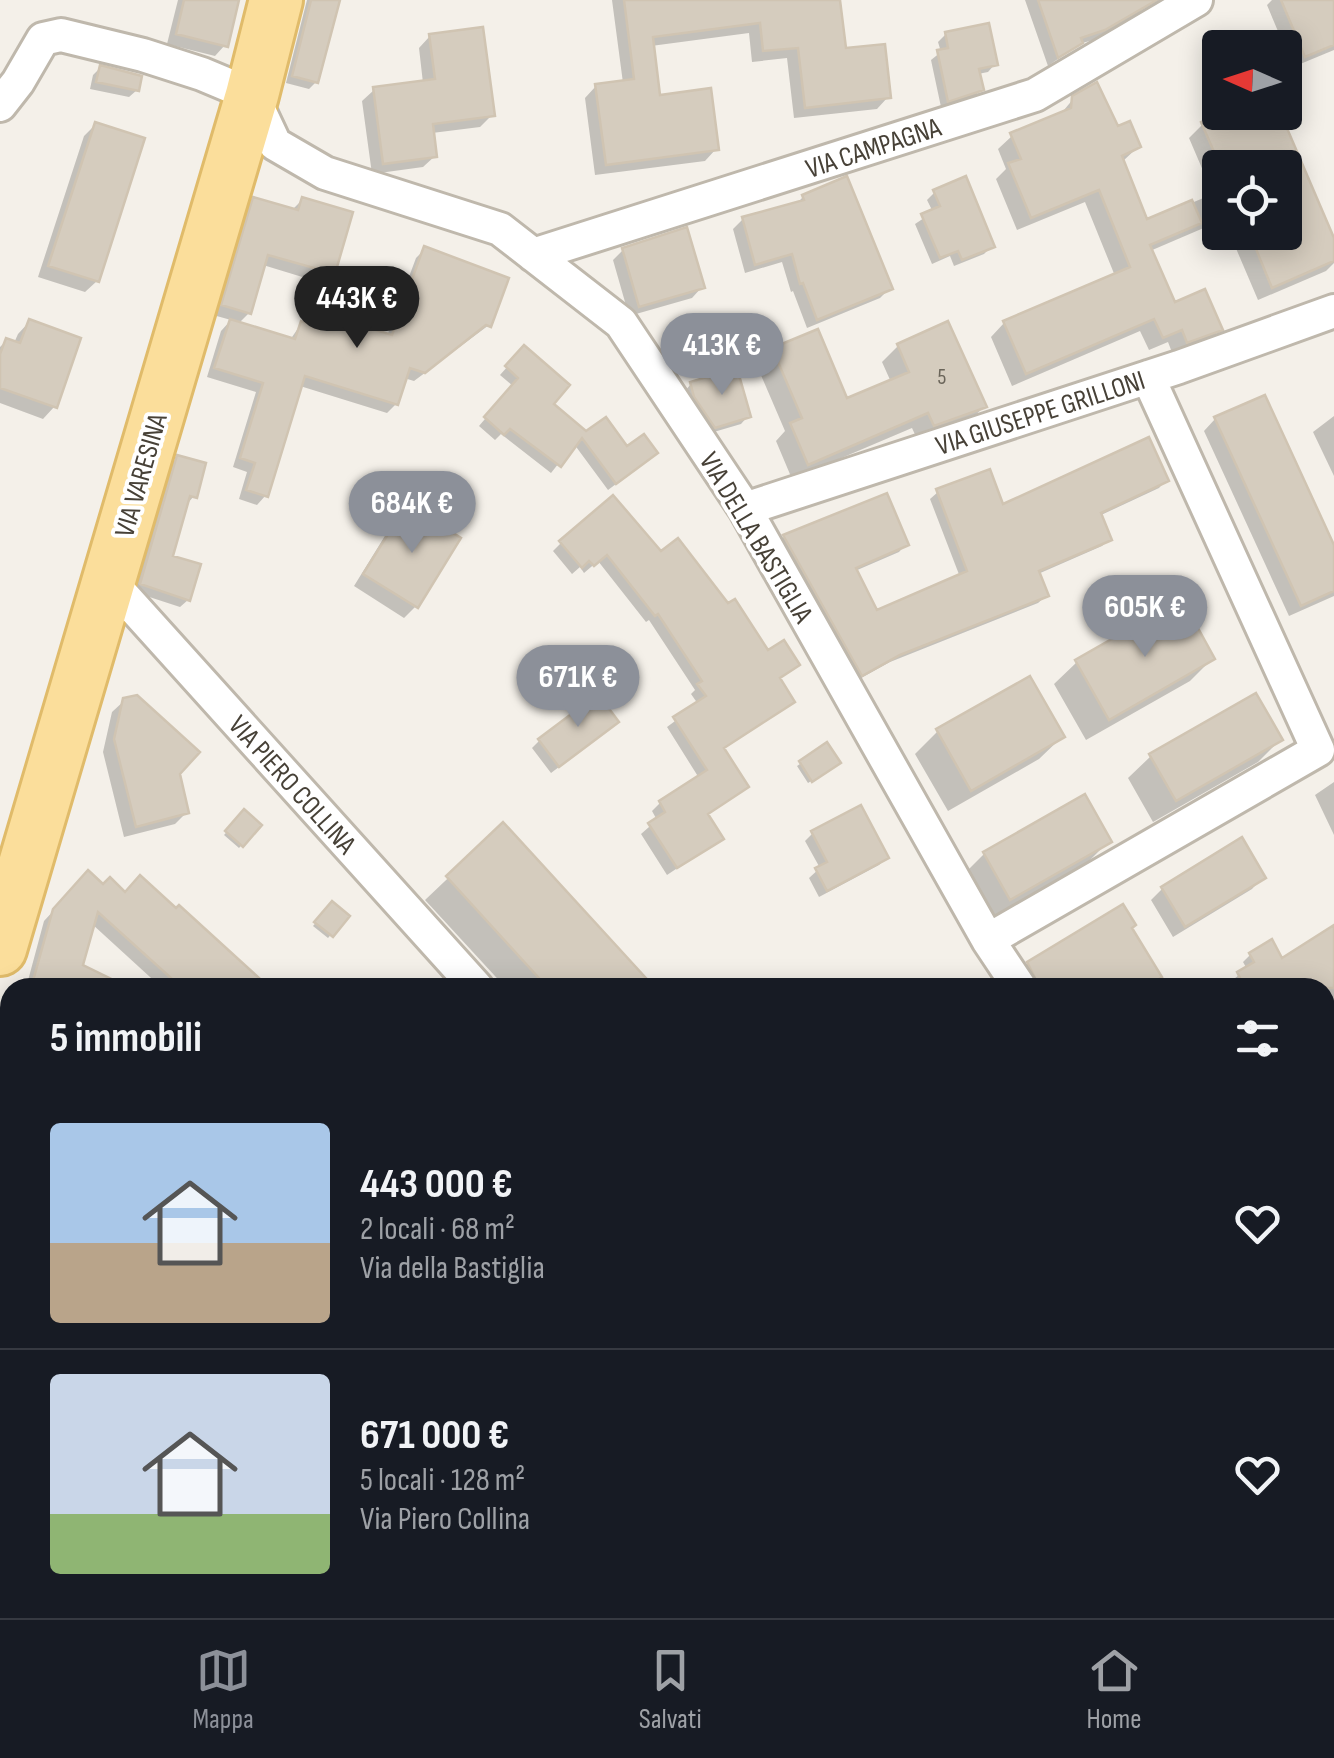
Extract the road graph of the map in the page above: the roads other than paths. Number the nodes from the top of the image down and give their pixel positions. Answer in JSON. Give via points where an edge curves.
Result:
{"nodes":[{"id":1,"x":276,"y":0,"type":"edge"},
{"id":2,"x":1196,"y":0,"type":"edge"},
{"id":3,"x":252,"y":95,"type":"junction"},
{"id":4,"x":0,"y":105,"type":"edge"},
{"id":5,"x":533,"y":255,"type":"junction"},
{"id":6,"x":1334,"y":312,"type":"edge"},
{"id":7,"x":1148,"y":377,"type":"junction"},
{"id":8,"x":745,"y":509,"type":"junction"},
{"id":9,"x":108,"y":580,"type":"junction"},
{"id":10,"x":988,"y":940,"type":"junction"},
{"id":11,"x":0,"y":949,"type":"edge"},
{"id":12,"x":468,"y":978,"type":"edge"},
{"id":13,"x":1013,"y":978,"type":"edge"}],
"edges":[{"from":1,"to":3,"type":"main road","name":"VIA VARESINA"},
{"from":2,"to":5,"type":"street","name":"VIA CAMPAGNA","via":[[1035,96]]},
{"from":3,"to":4,"type":"street","via":[[158,60],[60,35],[43,39]]},
{"from":3,"to":5,"type":"street","name":"VIA DELLA BASTIGLIA","via":[[275,144],[325,173],[500,229]]},
{"from":3,"to":9,"type":"main road","name":"VIA VARESINA"},
{"from":5,"to":8,"type":"street","name":"VIA DELLA BASTIGLIA","via":[[621,324]]},
{"from":6,"to":7,"type":"street","name":"VIA GIUSEPPE GRILLONI"},
{"from":7,"to":8,"type":"street","name":"VIA GIUSEPPE GRILLONI"},
{"from":7,"to":10,"type":"street","via":[[1318,750]]},
{"from":8,"to":10,"type":"street","name":"VIA DELLA BASTIGLIA"},
{"from":9,"to":11,"type":"main road","name":"VIA VARESINA"},
{"from":9,"to":12,"type":"street","name":"VIA PIERO COLLINA"},
{"from":10,"to":13,"type":"street","name":"VIA DELLA BASTIGLIA"}]}
